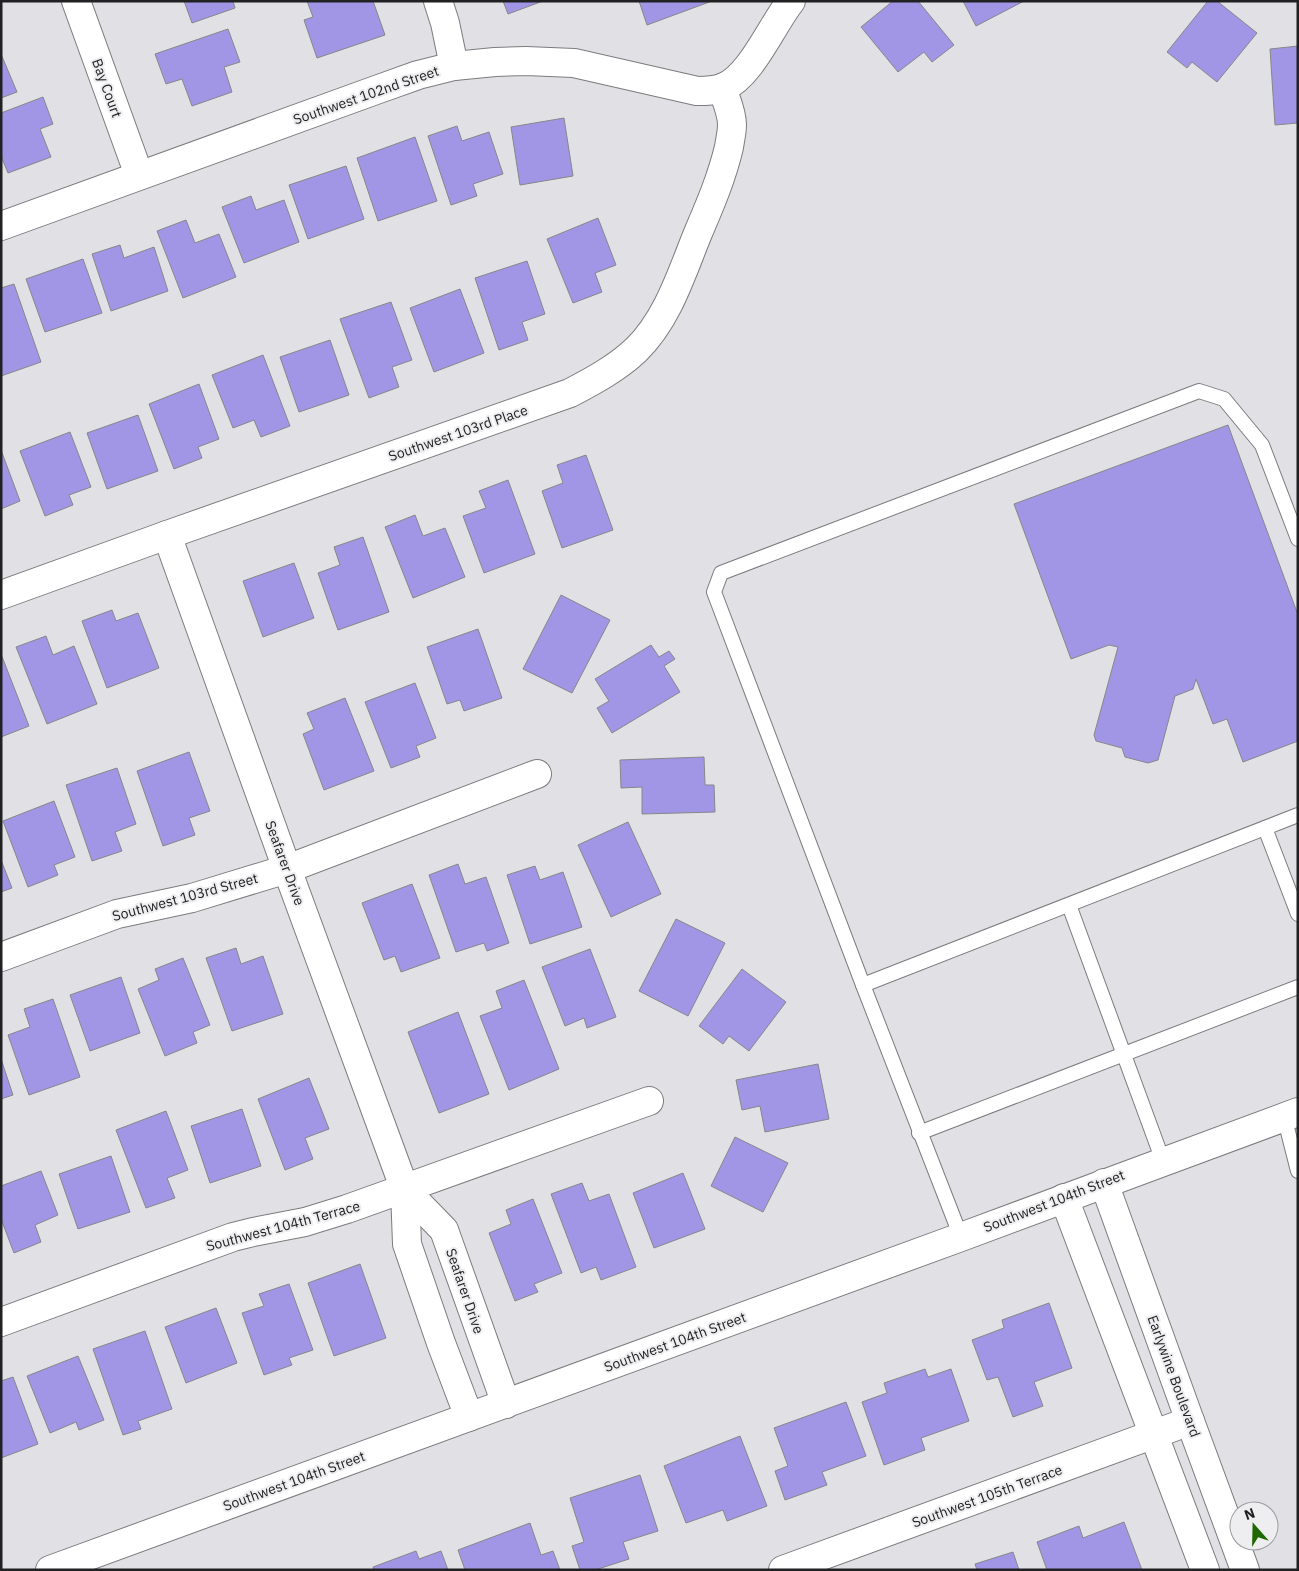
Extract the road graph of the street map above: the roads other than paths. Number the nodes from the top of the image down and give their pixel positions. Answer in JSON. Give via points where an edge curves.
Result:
{"nodes":[{"id":1,"x":76,"y":1,"type":"edge"},
{"id":2,"x":438,"y":1,"type":"edge"},
{"id":3,"x":791,"y":1,"type":"edge"},
{"id":4,"x":454,"y":66,"type":"junction"},
{"id":5,"x":722,"y":88,"type":"junction"},
{"id":6,"x":139,"y":175,"type":"junction"},
{"id":7,"x":1,"y":226,"type":"edge"},
{"id":8,"x":167,"y":535,"type":"junction"},
{"id":9,"x":1298,"y":539,"type":"edge"},
{"id":10,"x":1,"y":595,"type":"edge"},
{"id":11,"x":537,"y":774,"type":"dead end"},
{"id":12,"x":1298,"y":815,"type":"edge"},
{"id":13,"x":1265,"y":828,"type":"junction"},
{"id":14,"x":287,"y":869,"type":"junction"},
{"id":15,"x":1069,"y":905,"type":"junction"},
{"id":16,"x":1298,"y":914,"type":"edge"},
{"id":17,"x":1,"y":957,"type":"edge"},
{"id":18,"x":863,"y":984,"type":"junction"},
{"id":19,"x":1298,"y":987,"type":"edge"},
{"id":20,"x":1124,"y":1054,"type":"junction"},
{"id":21,"x":649,"y":1101,"type":"dead end"},
{"id":22,"x":1291,"y":1114,"type":"edge"},
{"id":23,"x":919,"y":1133,"type":"junction"},
{"id":24,"x":1163,"y":1161,"type":"junction"},
{"id":25,"x":1298,"y":1171,"type":"edge"},
{"id":26,"x":1104,"y":1182,"type":"junction"},
{"id":27,"x":404,"y":1190,"type":"junction"},
{"id":28,"x":1064,"y":1198,"type":"junction"},
{"id":29,"x":961,"y":1237,"type":"junction"},
{"id":30,"x":1,"y":1322,"type":"edge"},
{"id":31,"x":506,"y":1404,"type":"junction"},
{"id":32,"x":469,"y":1417,"type":"junction"},
{"id":33,"x":1190,"y":1422,"type":"junction"},
{"id":34,"x":1154,"y":1434,"type":"junction"},
{"id":35,"x":50,"y":1570,"type":"edge"},
{"id":36,"x":783,"y":1570,"type":"edge"},
{"id":37,"x":1205,"y":1570,"type":"edge"},
{"id":38,"x":1245,"y":1570,"type":"edge"}],
"edges":[{"from":1,"to":6,"type":"street","name":"Bay Court"},
{"from":2,"to":4,"type":"street"},
{"from":3,"to":5,"type":"street","name":"Southwest 102nd Street","via":[[754,60],[741,75]]},
{"from":4,"to":5,"type":"street","name":"Southwest 102nd Street","via":[[503,62],[574,63],[697,91]]},
{"from":4,"to":6,"type":"street","name":"Southwest 102nd Street","via":[[418,75]]},
{"from":5,"to":8,"type":"street","name":"Southwest 103rd Place","via":[[732,124],[715,192],[660,319],[636,350],[614,368],[570,393]]},
{"from":6,"to":7,"type":"street","name":"Southwest 102nd Street"},
{"from":8,"to":10,"type":"street","name":"Southwest 103rd Place"},
{"from":8,"to":14,"type":"street","name":"Seafarer Drive"},
{"from":9,"to":18,"type":"lane","via":[[1262,445],[1224,399],[1199,391],[721,572],[714,592]]},
{"from":11,"to":14,"type":"street","name":"Southwest 103rd Street"},
{"from":12,"to":13,"type":"lane"},
{"from":13,"to":15,"type":"lane"},
{"from":13,"to":16,"type":"lane"},
{"from":14,"to":17,"type":"street","name":"Southwest 103rd Street","via":[[192,898],[117,914]]},
{"from":14,"to":27,"type":"street","name":"Seafarer Drive"},
{"from":15,"to":18,"type":"lane"},
{"from":15,"to":20,"type":"lane"},
{"from":18,"to":23,"type":"lane"},
{"from":19,"to":20,"type":"lane"},
{"from":20,"to":23,"type":"lane"},
{"from":20,"to":24,"type":"lane"},
{"from":21,"to":27,"type":"street","name":"Southwest 104th Terrace"},
{"from":22,"to":24,"type":"street","name":"Southwest 104th Street"},
{"from":22,"to":25,"type":"lane"},
{"from":23,"to":29,"type":"lane"},
{"from":24,"to":26,"type":"street","name":"Southwest 104th Street"},
{"from":26,"to":28,"type":"street","name":"Southwest 104th Street"},
{"from":26,"to":33,"type":"street","name":"Earlywine Boulevard"},
{"from":27,"to":30,"type":"street","name":"Southwest 104th Terrace","via":[[305,1222],[233,1237]]},
{"from":27,"to":31,"type":"street","name":"Seafarer Drive","via":[[444,1230]]},
{"from":27,"to":32,"type":"street","name":"Seafarer Drive","via":[[407,1244]]},
{"from":28,"to":29,"type":"street","name":"Southwest 104th Street"},
{"from":28,"to":34,"type":"street"},
{"from":29,"to":31,"type":"street","name":"Southwest 104th Street"},
{"from":31,"to":32,"type":"street","name":"Southwest 104th Street"},
{"from":32,"to":35,"type":"street","name":"Southwest 104th Street"},
{"from":33,"to":34,"type":"street","name":"Southwest 105th Terrace"},
{"from":33,"to":38,"type":"street","name":"Earlywine Boulevard"},
{"from":34,"to":36,"type":"street","name":"Southwest 105th Terrace"},
{"from":34,"to":37,"type":"street"}]}
